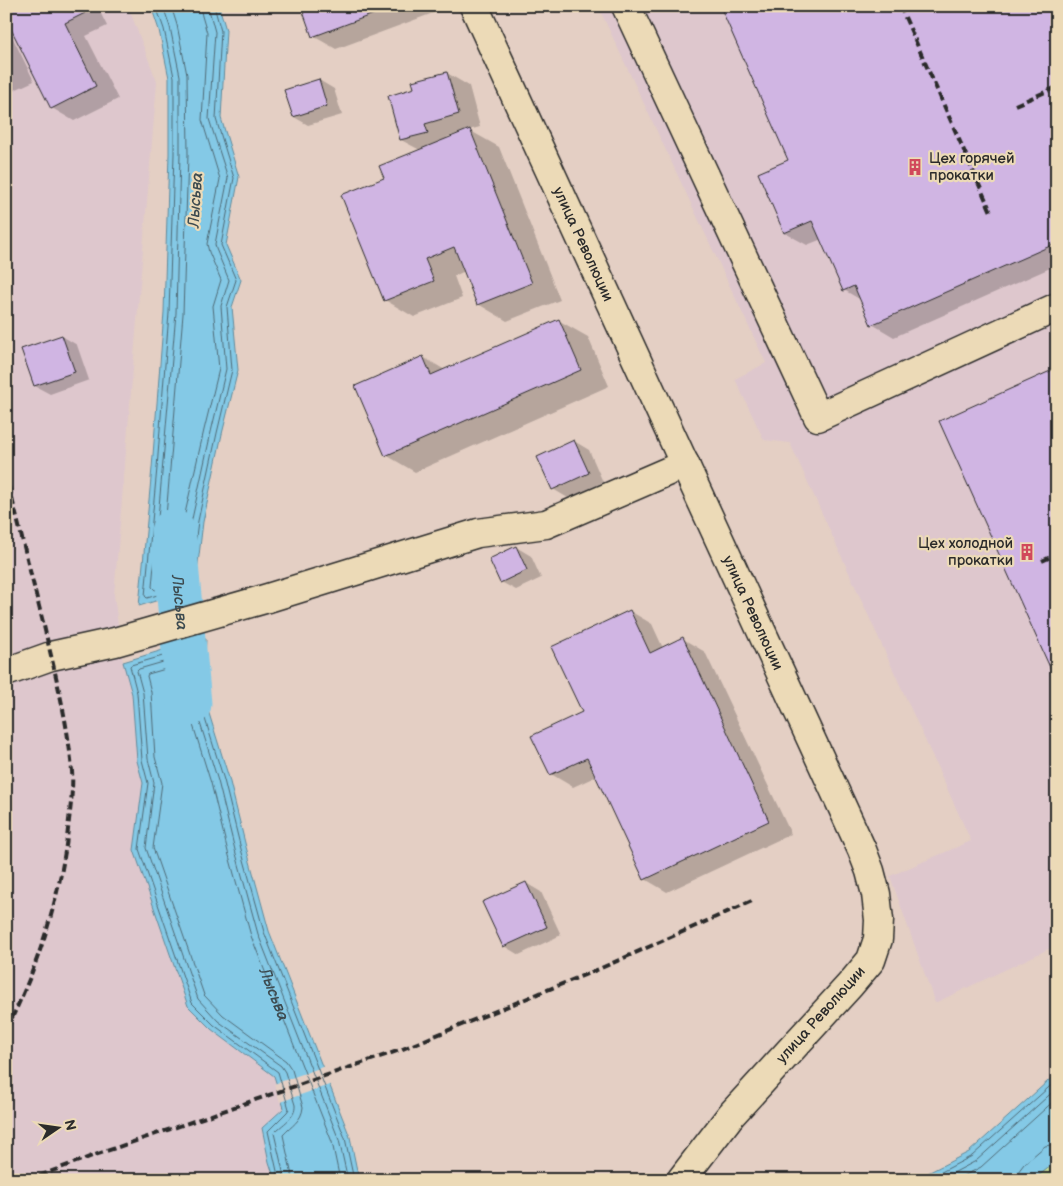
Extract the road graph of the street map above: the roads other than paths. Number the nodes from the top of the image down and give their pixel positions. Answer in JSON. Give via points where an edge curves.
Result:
{"nodes":[{"id":1,"x":626,"y":6,"type":"edge"},
{"id":2,"x":482,"y":10,"type":"edge"},
{"id":3,"x":1057,"y":307,"type":"edge"},
{"id":4,"x":685,"y":464,"type":"junction"},
{"id":5,"x":6,"y":672,"type":"edge"},
{"id":6,"x":680,"y":1180,"type":"edge"}],
"edges":[{"from":1,"to":3,"type":"street","via":[[818,417]]},
{"from":2,"to":4,"type":"street","name":"улица Революции"},
{"from":4,"to":5,"type":"street","via":[[546,524],[478,533],[268,598],[115,642],[51,656]]},
{"from":4,"to":6,"type":"street","name":"улица Революции","via":[[862,850],[876,894],[879,920],[878,939],[871,960],[731,1115]]}]}
